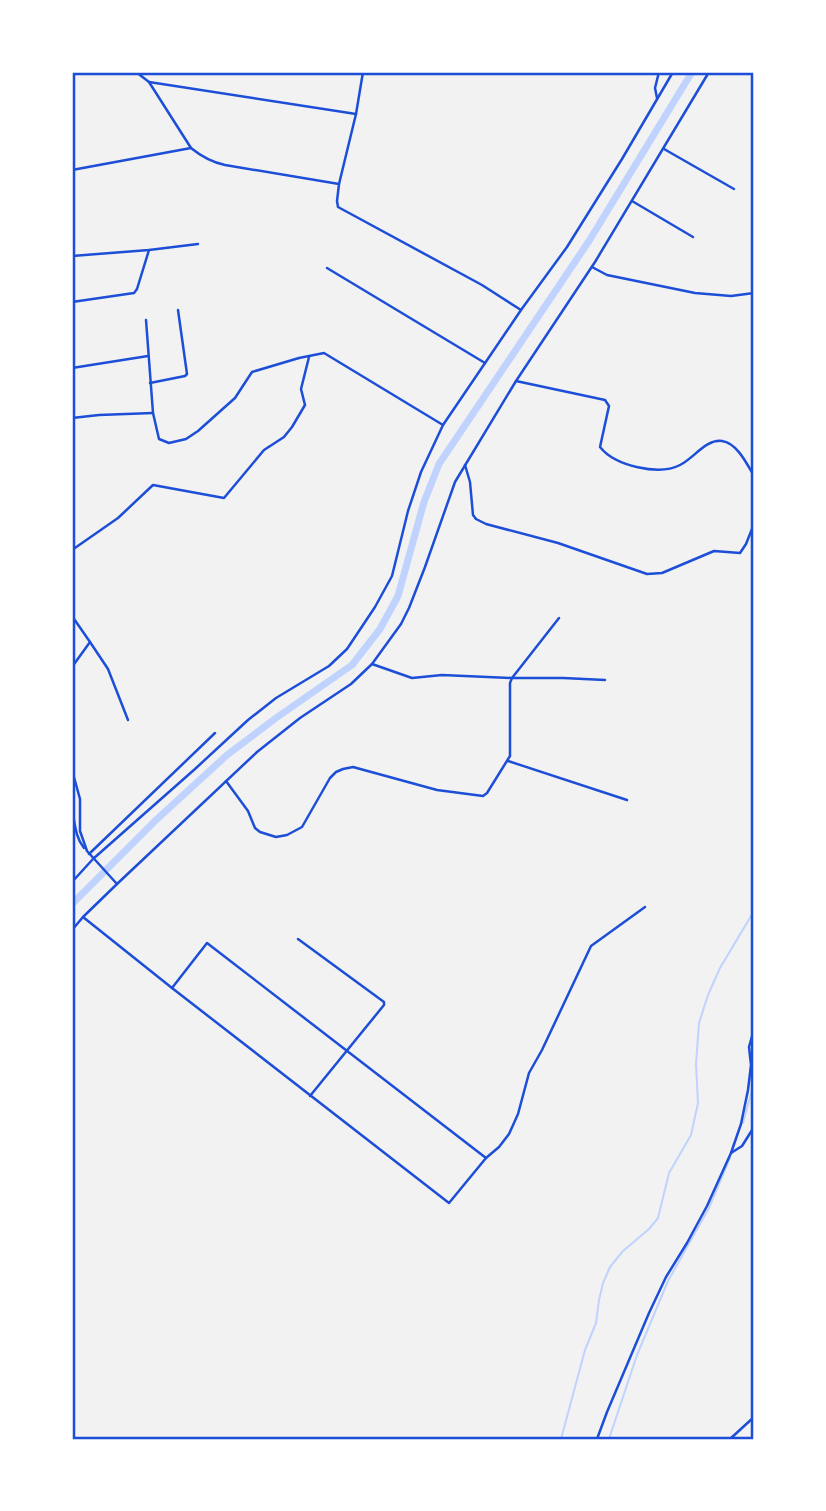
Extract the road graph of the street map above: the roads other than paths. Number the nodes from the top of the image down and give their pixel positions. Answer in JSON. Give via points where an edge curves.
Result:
{"nodes":[{"id":1,"x":136,"y":72,"type":"edge"},
{"id":2,"x":363,"y":72,"type":"edge"},
{"id":3,"x":659,"y":72,"type":"edge"},
{"id":4,"x":673,"y":72,"type":"edge"},
{"id":5,"x":709,"y":72,"type":"edge"},
{"id":6,"x":149,"y":82,"type":"junction"},
{"id":7,"x":657,"y":98,"type":"junction"},
{"id":8,"x":356,"y":114,"type":"junction"},
{"id":9,"x":191,"y":148,"type":"junction"},
{"id":10,"x":664,"y":149,"type":"junction"},
{"id":11,"x":72,"y":170,"type":"edge"},
{"id":12,"x":339,"y":184,"type":"junction"},
{"id":13,"x":734,"y":189,"type":"dead end"},
{"id":14,"x":632,"y":201,"type":"junction"},
{"id":15,"x":692,"y":237,"type":"dead end"},
{"id":16,"x":198,"y":244,"type":"dead end"},
{"id":17,"x":149,"y":250,"type":"junction"},
{"id":18,"x":72,"y":256,"type":"edge"},
{"id":19,"x":592,"y":267,"type":"junction"},
{"id":20,"x":327,"y":268,"type":"dead end"},
{"id":21,"x":754,"y":293,"type":"edge"},
{"id":22,"x":72,"y":302,"type":"edge"},
{"id":23,"x":178,"y":310,"type":"dead end"},
{"id":24,"x":521,"y":310,"type":"junction"},
{"id":25,"x":146,"y":320,"type":"dead end"},
{"id":26,"x":150,"y":356,"type":"junction"},
{"id":27,"x":310,"y":356,"type":"junction"},
{"id":28,"x":485,"y":363,"type":"junction"},
{"id":29,"x":72,"y":368,"type":"edge"},
{"id":30,"x":516,"y":381,"type":"junction"},
{"id":31,"x":150,"y":383,"type":"junction"},
{"id":32,"x":153,"y":413,"type":"junction"},
{"id":33,"x":72,"y":418,"type":"edge"},
{"id":34,"x":443,"y":425,"type":"junction"},
{"id":35,"x":465,"y":465,"type":"junction"},
{"id":36,"x":754,"y":476,"type":"edge"},
{"id":37,"x":754,"y":524,"type":"edge"},
{"id":38,"x":72,"y":551,"type":"edge"},
{"id":39,"x":72,"y":616,"type":"edge"},
{"id":40,"x":559,"y":618,"type":"dead end"},
{"id":41,"x":90,"y":642,"type":"junction"},
{"id":42,"x":372,"y":664,"type":"junction"},
{"id":43,"x":72,"y":667,"type":"edge"},
{"id":44,"x":512,"y":678,"type":"junction"},
{"id":45,"x":605,"y":681,"type":"dead end"},
{"id":46,"x":128,"y":720,"type":"dead end"},
{"id":47,"x":215,"y":733,"type":"dead end"},
{"id":48,"x":508,"y":761,"type":"junction"},
{"id":49,"x":72,"y":771,"type":"edge"},
{"id":50,"x":226,"y":781,"type":"junction"},
{"id":51,"x":627,"y":800,"type":"dead end"},
{"id":52,"x":72,"y":809,"type":"edge"},
{"id":53,"x":88,"y":852,"type":"junction"},
{"id":54,"x":93,"y":859,"type":"junction"},
{"id":55,"x":72,"y":882,"type":"edge"},
{"id":56,"x":117,"y":884,"type":"junction"},
{"id":57,"x":645,"y":907,"type":"dead end"},
{"id":58,"x":83,"y":917,"type":"junction"},
{"id":59,"x":72,"y":930,"type":"edge"},
{"id":60,"x":298,"y":939,"type":"dead end"},
{"id":61,"x":172,"y":988,"type":"junction"},
{"id":62,"x":754,"y":1029,"type":"edge"},
{"id":63,"x":347,"y":1051,"type":"junction"},
{"id":64,"x":310,"y":1096,"type":"junction"},
{"id":65,"x":754,"y":1127,"type":"edge"},
{"id":66,"x":731,"y":1153,"type":"junction"},
{"id":67,"x":486,"y":1158,"type":"junction"},
{"id":68,"x":754,"y":1416,"type":"edge"},
{"id":69,"x":597,"y":1439,"type":"edge"},
{"id":70,"x":730,"y":1439,"type":"edge"}],
"edges":[{"from":1,"to":6,"type":"street"},
{"from":2,"to":8,"type":"street"},
{"from":3,"to":7,"type":"street"},
{"from":4,"to":7,"type":"street"},
{"from":5,"to":10,"type":"street"},
{"from":6,"to":8,"type":"street"},
{"from":6,"to":9,"type":"street"},
{"from":7,"to":24,"type":"street","via":[[574,236]]},
{"from":8,"to":12,"type":"street"},
{"from":9,"to":11,"type":"street"},
{"from":9,"to":12,"type":"street","via":[[210,161]]},
{"from":10,"to":13,"type":"street"},
{"from":10,"to":14,"type":"street"},
{"from":12,"to":24,"type":"street","via":[[338,207]]},
{"from":14,"to":15,"type":"street"},
{"from":14,"to":19,"type":"street"},
{"from":16,"to":17,"type":"street"},
{"from":17,"to":18,"type":"street"},
{"from":17,"to":22,"type":"street","via":[[134,293]]},
{"from":19,"to":21,"type":"street","via":[[607,275],[695,293]]},
{"from":19,"to":30,"type":"street"},
{"from":20,"to":28,"type":"street"},
{"from":23,"to":31,"type":"street","via":[[187,374]]},
{"from":24,"to":28,"type":"street"},
{"from":25,"to":26,"type":"street"},
{"from":26,"to":29,"type":"street"},
{"from":26,"to":31,"type":"street"},
{"from":27,"to":32,"type":"street","via":[[253,372],[235,398],[186,439],[169,443],[159,439]]},
{"from":27,"to":34,"type":"street","via":[[324,354]]},
{"from":27,"to":38,"type":"street","via":[[301,389],[305,405],[292,427],[264,450],[224,498],[153,485]]},
{"from":28,"to":34,"type":"street"},
{"from":30,"to":35,"type":"street"},
{"from":30,"to":36,"type":"street","via":[[605,400],[609,406],[600,447],[623,462],[656,470],[671,468],[718,441],[733,446]]},
{"from":31,"to":32,"type":"street"},
{"from":32,"to":33,"type":"street"},
{"from":34,"to":54,"type":"street","via":[[421,472],[392,576],[347,649],[248,720]]},
{"from":35,"to":37,"type":"street","via":[[476,519],[647,574],[662,573],[714,551],[740,553]]},
{"from":35,"to":42,"type":"street","via":[[409,608]]},
{"from":39,"to":41,"type":"street"},
{"from":40,"to":44,"type":"street"},
{"from":41,"to":43,"type":"street"},
{"from":41,"to":46,"type":"street","via":[[108,669]]},
{"from":42,"to":44,"type":"street","via":[[412,678]]},
{"from":42,"to":50,"type":"street"},
{"from":44,"to":45,"type":"street"},
{"from":44,"to":48,"type":"street"},
{"from":47,"to":53,"type":"street"},
{"from":48,"to":50,"type":"street","via":[[483,796],[437,790],[361,768],[343,769],[331,778],[302,827],[276,837],[255,828]]},
{"from":48,"to":51,"type":"street"},
{"from":49,"to":53,"type":"street","via":[[80,831]]},
{"from":50,"to":56,"type":"street"},
{"from":52,"to":53,"type":"street","via":[[75,830]]},
{"from":53,"to":54,"type":"street"},
{"from":54,"to":55,"type":"street"},
{"from":54,"to":56,"type":"street"},
{"from":56,"to":58,"type":"street"},
{"from":57,"to":67,"type":"street","via":[[591,946],[529,1073],[509,1134]]},
{"from":58,"to":59,"type":"street"},
{"from":58,"to":61,"type":"street"},
{"from":60,"to":63,"type":"street","via":[[384,1002]]},
{"from":61,"to":63,"type":"street","via":[[207,943]]},
{"from":61,"to":64,"type":"street"},
{"from":62,"to":66,"type":"street","via":[[748,1090]]},
{"from":63,"to":64,"type":"street"},
{"from":63,"to":67,"type":"street"},
{"from":64,"to":67,"type":"street","via":[[449,1203]]},
{"from":65,"to":66,"type":"street","via":[[742,1146]]},
{"from":66,"to":69,"type":"street","via":[[649,1313]]},
{"from":68,"to":70,"type":"street"}]}
